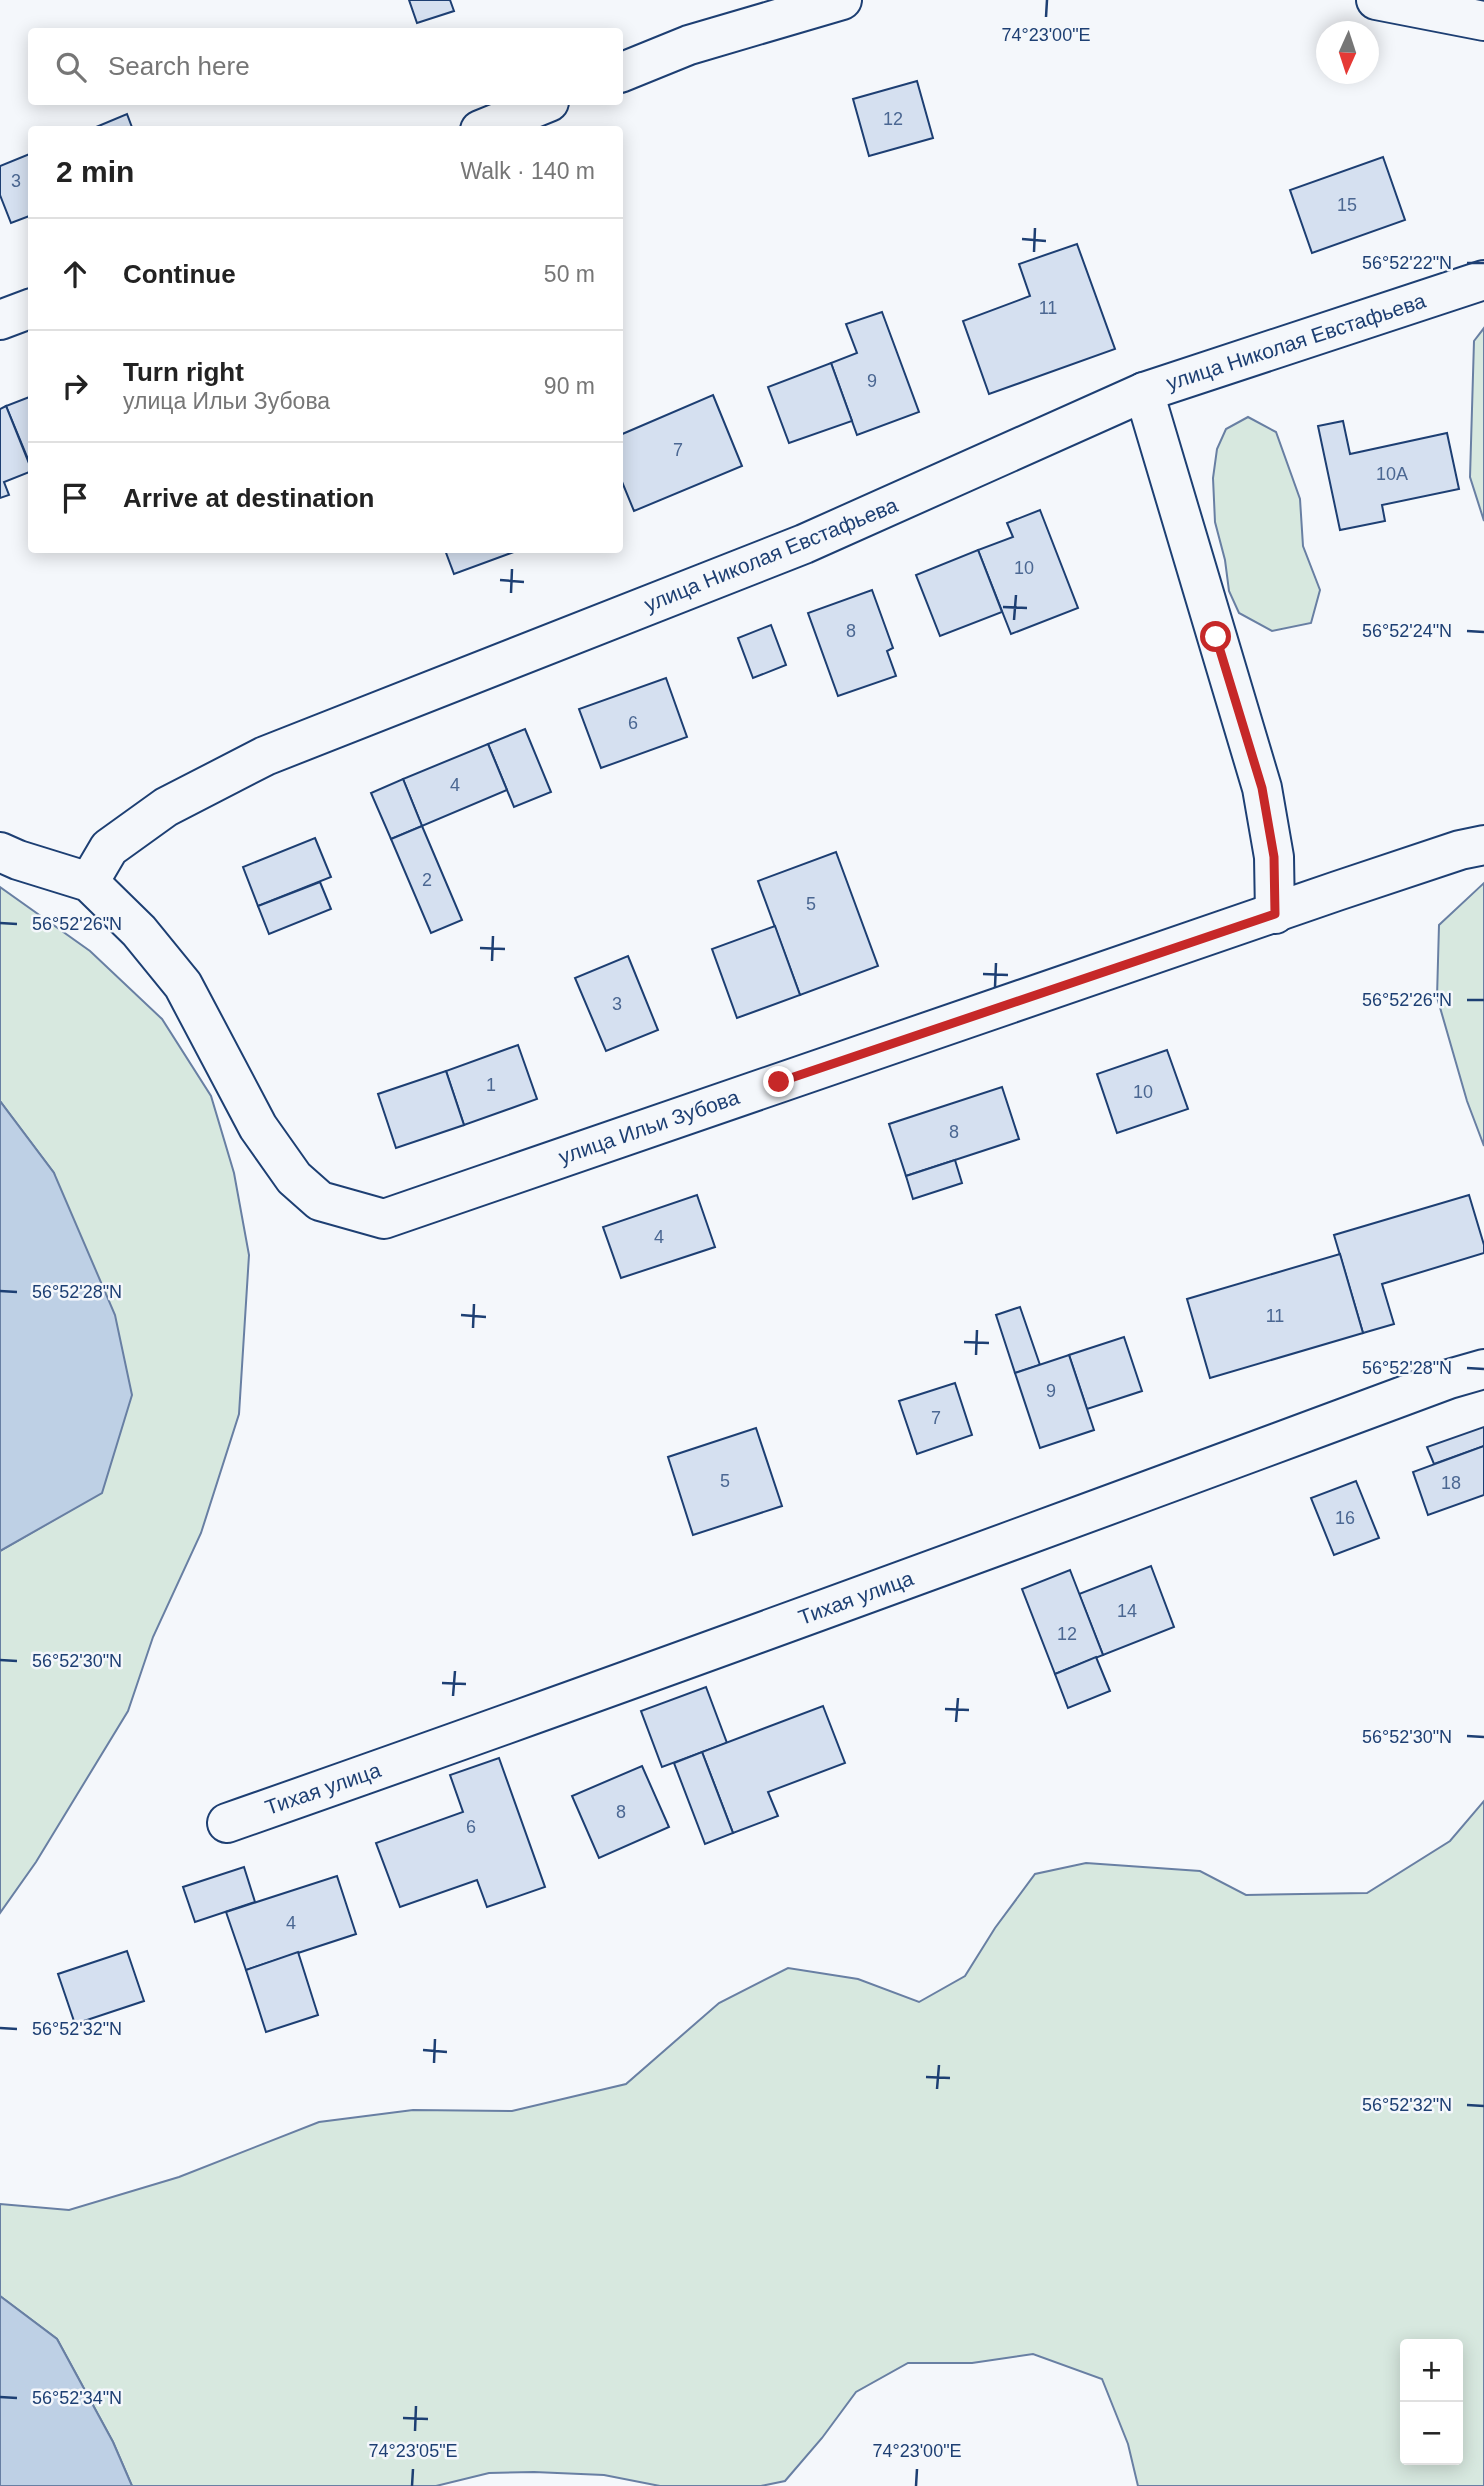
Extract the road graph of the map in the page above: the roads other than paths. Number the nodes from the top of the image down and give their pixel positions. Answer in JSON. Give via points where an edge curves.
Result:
{"nodes":[{"id":1,"x":842,"y":0,"type":"edge"},
{"id":2,"x":1376,"y":0,"type":"edge"},
{"id":3,"x":1484,"y":21,"type":"edge"},
{"id":4,"x":623,"y":72,"type":"edge"},
{"id":5,"x":542,"y":105,"type":"edge"},
{"id":6,"x":490,"y":126,"type":"edge"},
{"id":7,"x":1484,"y":280,"type":"edge"},
{"id":8,"x":28,"y":310,"type":"edge"},
{"id":9,"x":0,"y":320,"type":"edge"},
{"id":10,"x":1144,"y":392,"type":"junction"},
{"id":11,"x":1484,"y":845,"type":"edge"},
{"id":12,"x":0,"y":852,"type":"edge"},
{"id":13,"x":89,"y":882,"type":"junction"},
{"id":14,"x":1275,"y":914,"type":"junction"},
{"id":15,"x":1484,"y":1368,"type":"edge"},
{"id":16,"x":227,"y":1823,"type":"dead end"}],
"edges":[{"from":1,"to":4,"type":"street","via":[[689,46]]},
{"from":2,"to":3,"type":"street"},
{"from":5,"to":6,"type":"street"},
{"from":7,"to":10,"type":"street","name":"улица Николая Евстафьева"},
{"from":8,"to":9,"type":"street"},
{"from":10,"to":13,"type":"street","name":"улица Николая Евстафьева","via":[[804,544],[264,756],[166,807],[118,841]]},
{"from":10,"to":14,"type":"street","via":[[1262,788],[1274,857]]},
{"from":11,"to":14,"type":"street","name":"улица Ильи Зубова"},
{"from":12,"to":13,"type":"street","name":"улица Ильи Зубова"},
{"from":13,"to":14,"type":"street","name":"улица Ильи Зубова","via":[[139,931],[183,985],[258,1127],[294,1178],[320,1201],[384,1219]]},
{"from":15,"to":16,"type":"street","name":"Тихая улица"}]}
